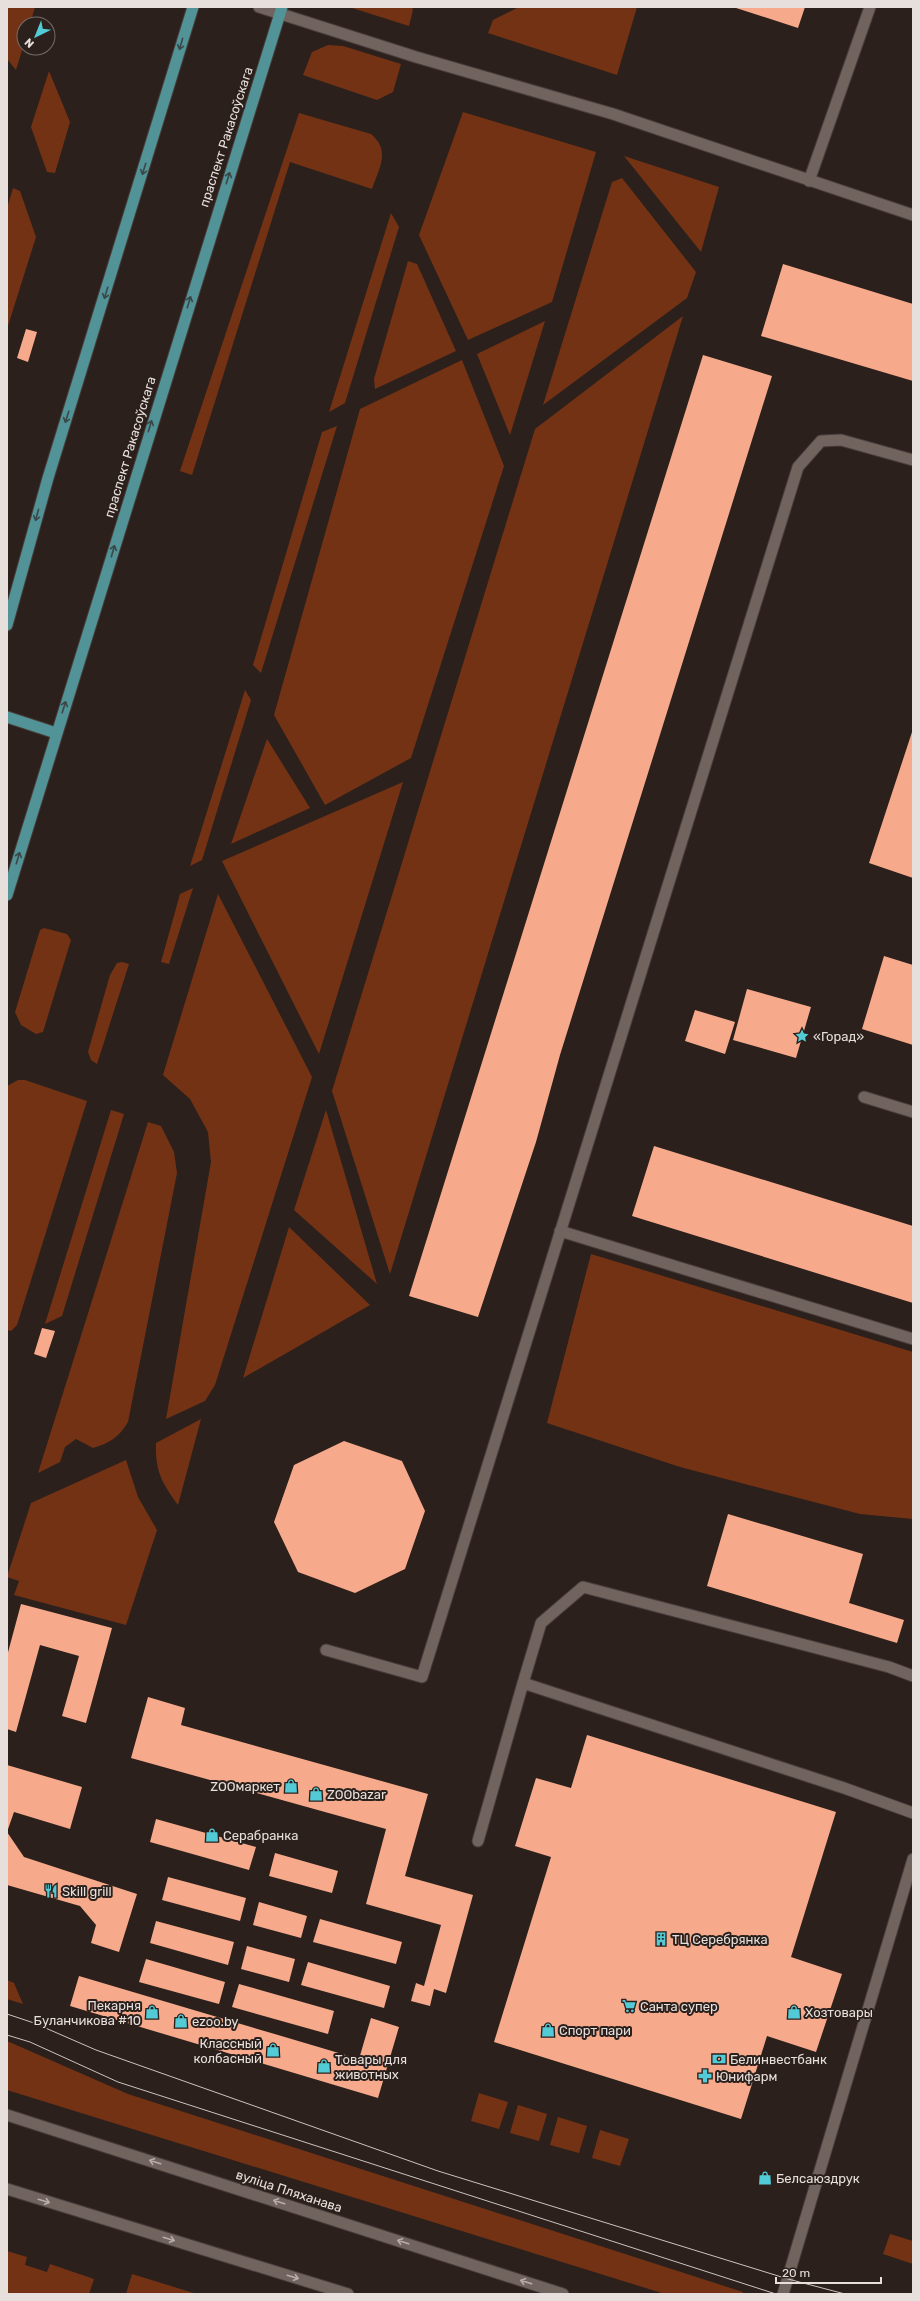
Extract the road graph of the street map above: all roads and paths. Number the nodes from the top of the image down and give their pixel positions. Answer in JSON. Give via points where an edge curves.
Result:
{"nodes":[{"id":1,"x":192,"y":7,"type":"edge"},
{"id":2,"x":259,"y":7,"type":"edge"},
{"id":3,"x":870,"y":7,"type":"edge"},
{"id":4,"x":281,"y":10,"type":"edge"},
{"id":5,"x":809,"y":181,"type":"junction"},
{"id":6,"x":913,"y":215,"type":"edge"},
{"id":7,"x":913,"y":460,"type":"edge"},
{"id":8,"x":7,"y":625,"type":"edge"},
{"id":9,"x":7,"y":717,"type":"edge"},
{"id":10,"x":56,"y":733,"type":"junction"},
{"id":11,"x":7,"y":895,"type":"edge"},
{"id":12,"x":864,"y":1097,"type":"dead end"},
{"id":13,"x":913,"y":1112,"type":"edge"},
{"id":14,"x":560,"y":1231,"type":"junction"},
{"id":15,"x":913,"y":1339,"type":"edge"},
{"id":16,"x":326,"y":1650,"type":"dead end"},
{"id":17,"x":913,"y":1676,"type":"edge"},
{"id":18,"x":523,"y":1683,"type":"junction"},
{"id":19,"x":913,"y":1813,"type":"edge"},
{"id":20,"x":478,"y":1841,"type":"dead end"},
{"id":21,"x":913,"y":1859,"type":"edge"},
{"id":22,"x":7,"y":2115,"type":"edge"},
{"id":23,"x":7,"y":2189,"type":"edge"},
{"id":24,"x":348,"y":2294,"type":"edge"},
{"id":25,"x":563,"y":2294,"type":"edge"},
{"id":26,"x":783,"y":2294,"type":"edge"}],
"edges":[{"from":1,"to":8,"type":"main road","one_way":true,"via":[[48,478]]},
{"from":2,"to":4,"type":"main road"},
{"from":3,"to":5,"type":"main road"},
{"from":4,"to":5,"type":"main road","via":[[416,58],[613,114]]},
{"from":10,"to":4,"type":"main road","name":"праспект Ракасоўскага","one_way":true},
{"from":5,"to":6,"type":"main road"},
{"from":7,"to":14,"type":"main road","via":[[841,440],[821,441],[798,467]]},
{"from":9,"to":10,"type":"main road"},
{"from":11,"to":10,"type":"main road","name":"праспект Ракасоўскага","one_way":true},
{"from":12,"to":13,"type":"main road"},
{"from":14,"to":15,"type":"main road"},
{"from":14,"to":16,"type":"main road","via":[[422,1677]]},
{"from":17,"to":18,"type":"main road","via":[[888,1667],[583,1587],[541,1623]]},
{"from":18,"to":19,"type":"main road"},
{"from":18,"to":20,"type":"main road"},
{"from":21,"to":26,"type":"main road"},
{"from":25,"to":22,"type":"main road","name":"вуліца Пляханава","one_way":true},
{"from":23,"to":24,"type":"main road","one_way":true}]}
